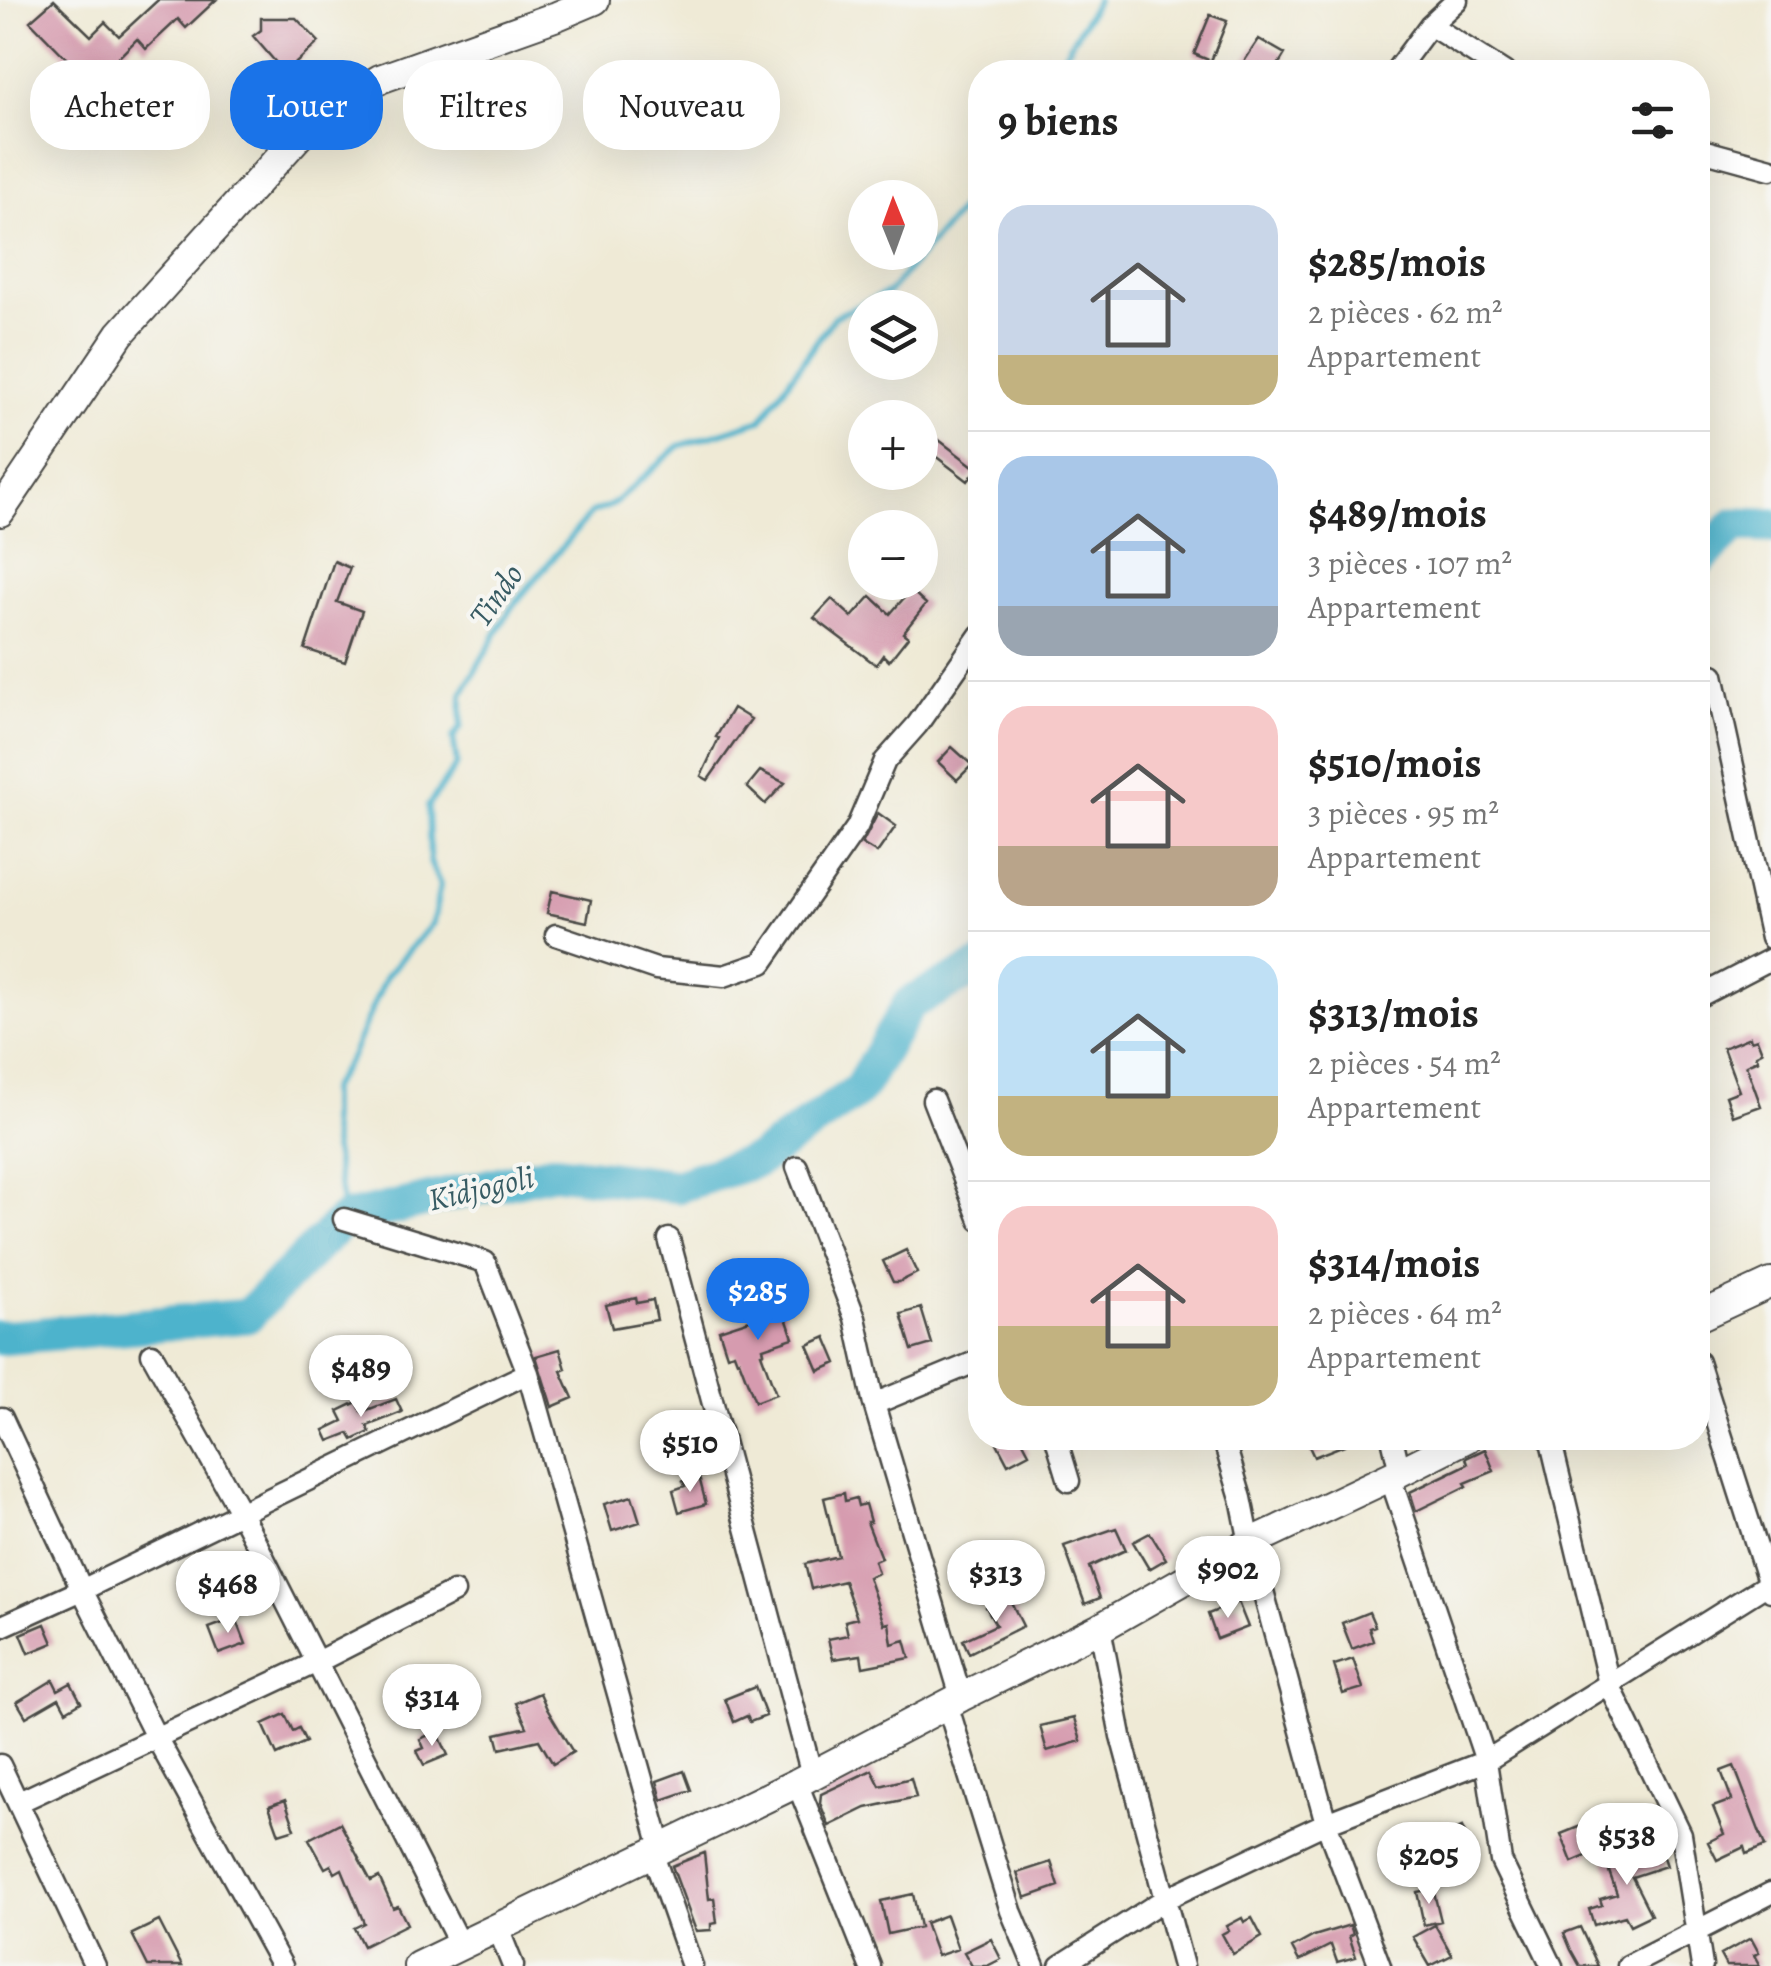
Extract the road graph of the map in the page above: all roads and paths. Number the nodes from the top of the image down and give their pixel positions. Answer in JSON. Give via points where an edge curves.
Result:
{"nodes":[{"id":1,"x":595,"y":0,"type":"edge"},
{"id":2,"x":1458,"y":0,"type":"edge"},
{"id":3,"x":1430,"y":25,"type":"junction"},
{"id":4,"x":1404,"y":60,"type":"edge"},
{"id":5,"x":1485,"y":60,"type":"edge"},
{"id":6,"x":1710,"y":152,"type":"edge"},
{"id":7,"x":1771,"y":169,"type":"edge"},
{"id":8,"x":0,"y":512,"type":"edge"},
{"id":9,"x":968,"y":652,"type":"edge"},
{"id":10,"x":1712,"y":675,"type":"dead end"},
{"id":11,"x":556,"y":935,"type":"dead end"},
{"id":12,"x":1771,"y":938,"type":"edge"},
{"id":13,"x":1771,"y":959,"type":"edge"},
{"id":14,"x":1710,"y":991,"type":"edge"},
{"id":15,"x":933,"y":1100,"type":"dead end"},
{"id":16,"x":796,"y":1167,"type":"dead end"},
{"id":17,"x":968,"y":1189,"type":"edge"},
{"id":18,"x":344,"y":1219,"type":"dead end"},
{"id":19,"x":669,"y":1239,"type":"dead end"},
{"id":20,"x":1771,"y":1283,"type":"edge"},
{"id":21,"x":1710,"y":1306,"type":"edge"},
{"id":22,"x":152,"y":1354,"type":"dead end"},
{"id":23,"x":968,"y":1365,"type":"edge"},
{"id":24,"x":528,"y":1373,"type":"junction"},
{"id":25,"x":1710,"y":1400,"type":"edge"},
{"id":26,"x":874,"y":1404,"type":"junction"},
{"id":27,"x":2,"y":1418,"type":"dead end"},
{"id":28,"x":1060,"y":1450,"type":"edge"},
{"id":29,"x":1226,"y":1450,"type":"edge"},
{"id":30,"x":1393,"y":1450,"type":"edge"},
{"id":31,"x":1443,"y":1450,"type":"edge"},
{"id":32,"x":1553,"y":1450,"type":"edge"},
{"id":33,"x":1395,"y":1474,"type":"junction"},
{"id":34,"x":1069,"y":1481,"type":"dead end"},
{"id":35,"x":241,"y":1512,"type":"junction"},
{"id":36,"x":1250,"y":1543,"type":"junction"},
{"id":37,"x":1770,"y":1588,"type":"edge"},
{"id":38,"x":82,"y":1590,"type":"junction"},
{"id":39,"x":454,"y":1592,"type":"dead end"},
{"id":40,"x":0,"y":1627,"type":"edge"},
{"id":41,"x":1100,"y":1628,"type":"junction"},
{"id":42,"x":318,"y":1662,"type":"junction"},
{"id":43,"x":1609,"y":1684,"type":"junction"},
{"id":44,"x":954,"y":1701,"type":"junction"},
{"id":45,"x":156,"y":1737,"type":"junction"},
{"id":46,"x":1486,"y":1761,"type":"junction"},
{"id":47,"x":0,"y":1765,"type":"edge"},
{"id":48,"x":804,"y":1779,"type":"junction"},
{"id":49,"x":19,"y":1802,"type":"junction"},
{"id":50,"x":1326,"y":1823,"type":"junction"},
{"id":51,"x":657,"y":1849,"type":"junction"},
{"id":52,"x":1771,"y":1893,"type":"edge"},
{"id":53,"x":1165,"y":1898,"type":"junction"},
{"id":54,"x":498,"y":1926,"type":"junction"},
{"id":55,"x":1695,"y":1932,"type":"junction"},
{"id":56,"x":460,"y":1945,"type":"junction"},
{"id":57,"x":95,"y":1966,"type":"edge"},
{"id":58,"x":282,"y":1966,"type":"edge"},
{"id":59,"x":418,"y":1966,"type":"edge"},
{"id":60,"x":513,"y":1966,"type":"edge"},
{"id":61,"x":692,"y":1966,"type":"edge"},
{"id":62,"x":870,"y":1966,"type":"edge"},
{"id":63,"x":1034,"y":1966,"type":"edge"},
{"id":64,"x":1060,"y":1966,"type":"edge"},
{"id":65,"x":1183,"y":1966,"type":"edge"},
{"id":66,"x":1380,"y":1966,"type":"edge"},
{"id":67,"x":1552,"y":1966,"type":"edge"},
{"id":68,"x":1628,"y":1966,"type":"edge"},
{"id":69,"x":1702,"y":1966,"type":"edge"}],
"edges":[{"from":1,"to":8,"type":"street","via":[[380,79],[315,118],[120,334]]},
{"from":2,"to":3,"type":"street"},
{"from":3,"to":4,"type":"street"},
{"from":3,"to":5,"type":"street"},
{"from":6,"to":7,"type":"street"},
{"from":9,"to":11,"type":"street","via":[[885,761],[857,827],[762,964],[724,976],[656,969]]},
{"from":10,"to":12,"type":"street"},
{"from":13,"to":14,"type":"street"},
{"from":15,"to":17,"type":"street"},
{"from":16,"to":26,"type":"street","via":[[854,1318]]},
{"from":18,"to":24,"type":"street","via":[[484,1262]]},
{"from":19,"to":48,"type":"street"},
{"from":20,"to":21,"type":"street"},
{"from":22,"to":35,"type":"street"},
{"from":23,"to":26,"type":"street"},
{"from":24,"to":35,"type":"street"},
{"from":24,"to":51,"type":"street"},
{"from":25,"to":37,"type":"street"},
{"from":26,"to":44,"type":"street"},
{"from":27,"to":38,"type":"street"},
{"from":28,"to":34,"type":"street"},
{"from":29,"to":36,"type":"street"},
{"from":30,"to":33,"type":"street"},
{"from":31,"to":33,"type":"street"},
{"from":32,"to":43,"type":"street"},
{"from":33,"to":36,"type":"street"},
{"from":33,"to":46,"type":"street"},
{"from":35,"to":38,"type":"street"},
{"from":35,"to":42,"type":"street"},
{"from":36,"to":41,"type":"street"},
{"from":36,"to":50,"type":"street"},
{"from":37,"to":43,"type":"street"},
{"from":38,"to":40,"type":"street"},
{"from":38,"to":45,"type":"street"},
{"from":39,"to":42,"type":"street"},
{"from":41,"to":44,"type":"street"},
{"from":41,"to":53,"type":"street"},
{"from":42,"to":45,"type":"street"},
{"from":42,"to":56,"type":"street"},
{"from":43,"to":46,"type":"street"},
{"from":43,"to":55,"type":"street","via":[[1681,1834]]},
{"from":44,"to":48,"type":"street"},
{"from":44,"to":63,"type":"street","via":[[1011,1911]]},
{"from":45,"to":49,"type":"street"},
{"from":45,"to":58,"type":"street"},
{"from":46,"to":50,"type":"street"},
{"from":46,"to":67,"type":"street","via":[[1501,1861]]},
{"from":47,"to":49,"type":"street"},
{"from":48,"to":51,"type":"street"},
{"from":48,"to":62,"type":"street"},
{"from":49,"to":57,"type":"street"},
{"from":50,"to":53,"type":"street"},
{"from":50,"to":66,"type":"street"},
{"from":51,"to":54,"type":"street"},
{"from":51,"to":61,"type":"street"},
{"from":52,"to":55,"type":"street"},
{"from":53,"to":64,"type":"street"},
{"from":53,"to":65,"type":"street"},
{"from":54,"to":56,"type":"street"},
{"from":54,"to":60,"type":"street"},
{"from":55,"to":68,"type":"street"},
{"from":55,"to":69,"type":"street"},
{"from":56,"to":59,"type":"street"}]}
